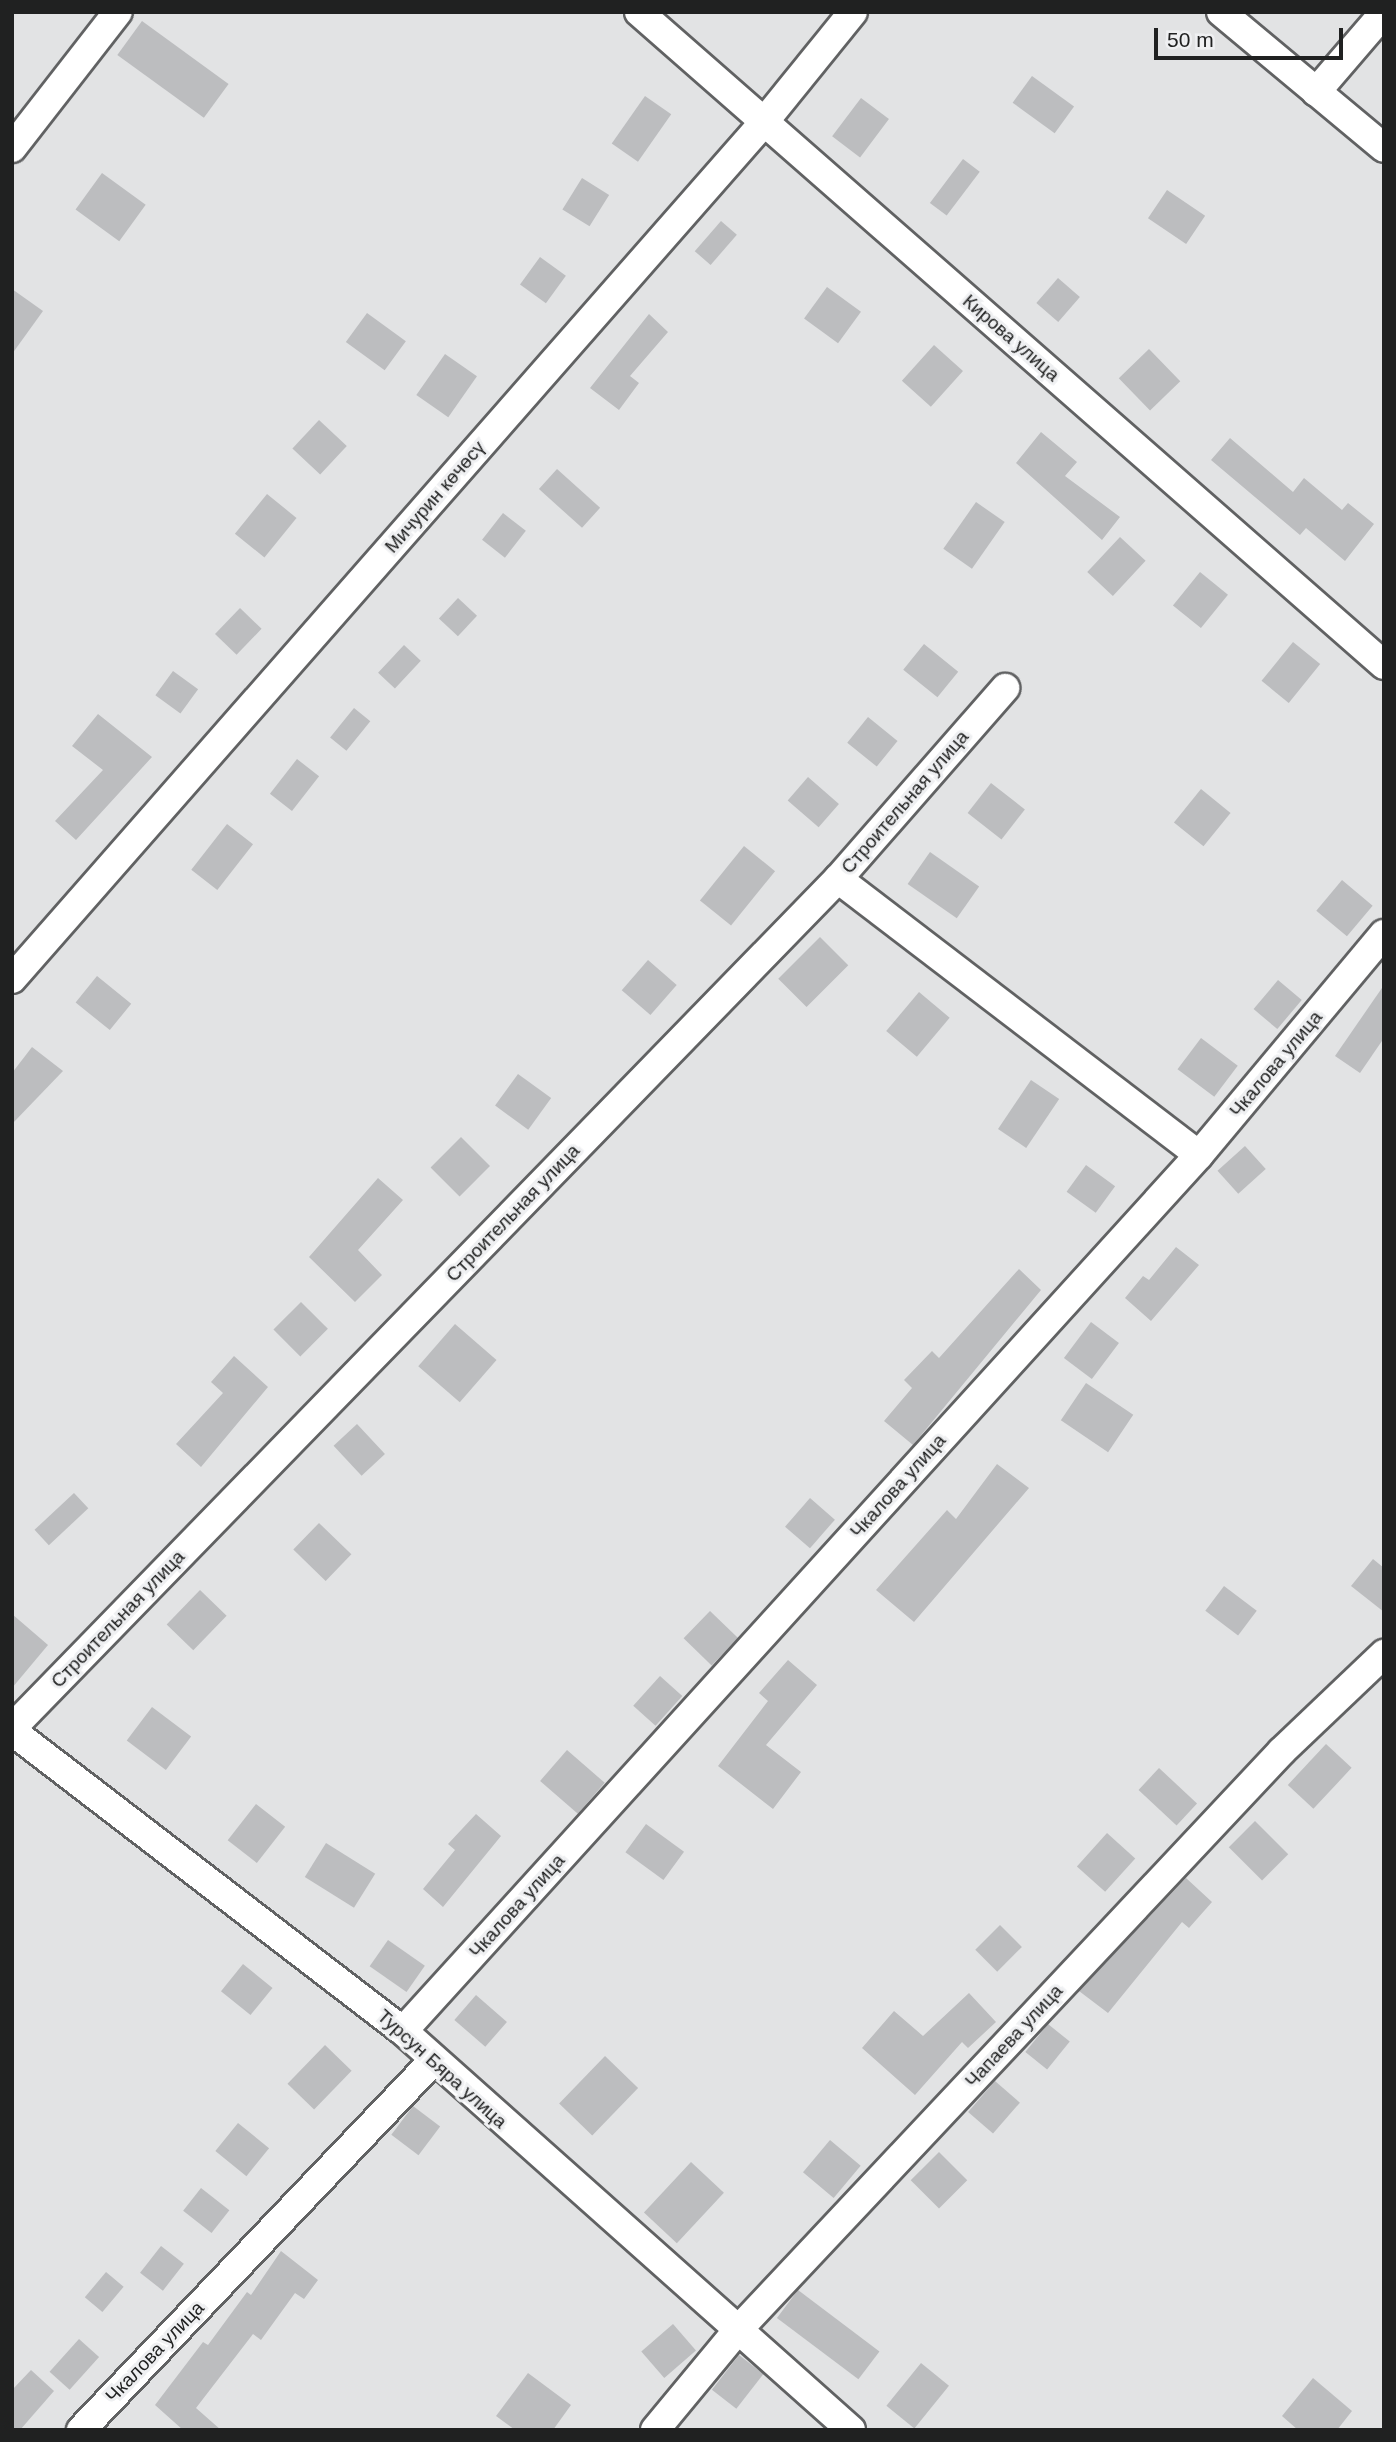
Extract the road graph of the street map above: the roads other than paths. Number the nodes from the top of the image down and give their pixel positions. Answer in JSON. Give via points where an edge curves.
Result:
{"nodes":[{"id":1,"x":118,"y":12,"type":"edge"},
{"id":2,"x":639,"y":12,"type":"edge"},
{"id":3,"x":853,"y":12,"type":"edge"},
{"id":4,"x":1221,"y":12,"type":"edge"},
{"id":5,"x":1384,"y":13,"type":"edge"},
{"id":6,"x":1316,"y":92,"type":"junction"},
{"id":7,"x":764,"y":122,"type":"junction"},
{"id":8,"x":12,"y":148,"type":"edge"},
{"id":9,"x":1384,"y":148,"type":"edge"},
{"id":10,"x":1384,"y":665,"type":"edge"},
{"id":11,"x":1005,"y":688,"type":"dead end"},
{"id":12,"x":838,"y":879,"type":"junction"},
{"id":13,"x":1384,"y":934,"type":"edge"},
{"id":14,"x":12,"y":979,"type":"edge"},
{"id":15,"x":1199,"y":1155,"type":"junction"},
{"id":16,"x":1384,"y":1654,"type":"edge"},
{"id":17,"x":12,"y":1730,"type":"edge"},
{"id":18,"x":403,"y":2031,"type":"junction"},
{"id":19,"x":433,"y":2061,"type":"junction"},
{"id":20,"x":737,"y":2331,"type":"junction"},
{"id":21,"x":81,"y":2430,"type":"edge"},
{"id":22,"x":655,"y":2430,"type":"edge"},
{"id":23,"x":851,"y":2430,"type":"edge"}],
"edges":[{"from":1,"to":8,"type":"street"},
{"from":2,"to":7,"type":"street","name":"Кирова улица"},
{"from":3,"to":7,"type":"street","name":"Мичурин көчөсү"},
{"from":4,"to":6,"type":"street"},
{"from":5,"to":6,"type":"street"},
{"from":6,"to":9,"type":"street"},
{"from":7,"to":10,"type":"street","name":"Кирова улица"},
{"from":7,"to":14,"type":"street","name":"Мичурин көчөсү"},
{"from":11,"to":12,"type":"street","name":"Строительная улица"},
{"from":12,"to":15,"type":"street"},
{"from":12,"to":17,"type":"street","name":"Строительная улица"},
{"from":13,"to":15,"type":"street","name":"Чкалова улица"},
{"from":15,"to":18,"type":"street","name":"Чкалова улица"},
{"from":16,"to":20,"type":"street","name":"Чапаева улица","via":[[1282,1751]]},
{"from":17,"to":18,"type":"street","name":"Турсун Бяра улица"},
{"from":18,"to":19,"type":"street","name":"Турсун Бяра улица"},
{"from":19,"to":20,"type":"street","name":"Турсун Бяра улица"},
{"from":19,"to":21,"type":"street","name":"Чкалова улица"},
{"from":20,"to":22,"type":"street","name":"Чапаева улица"},
{"from":20,"to":23,"type":"street","name":"Турсун Бяра улица"}]}
